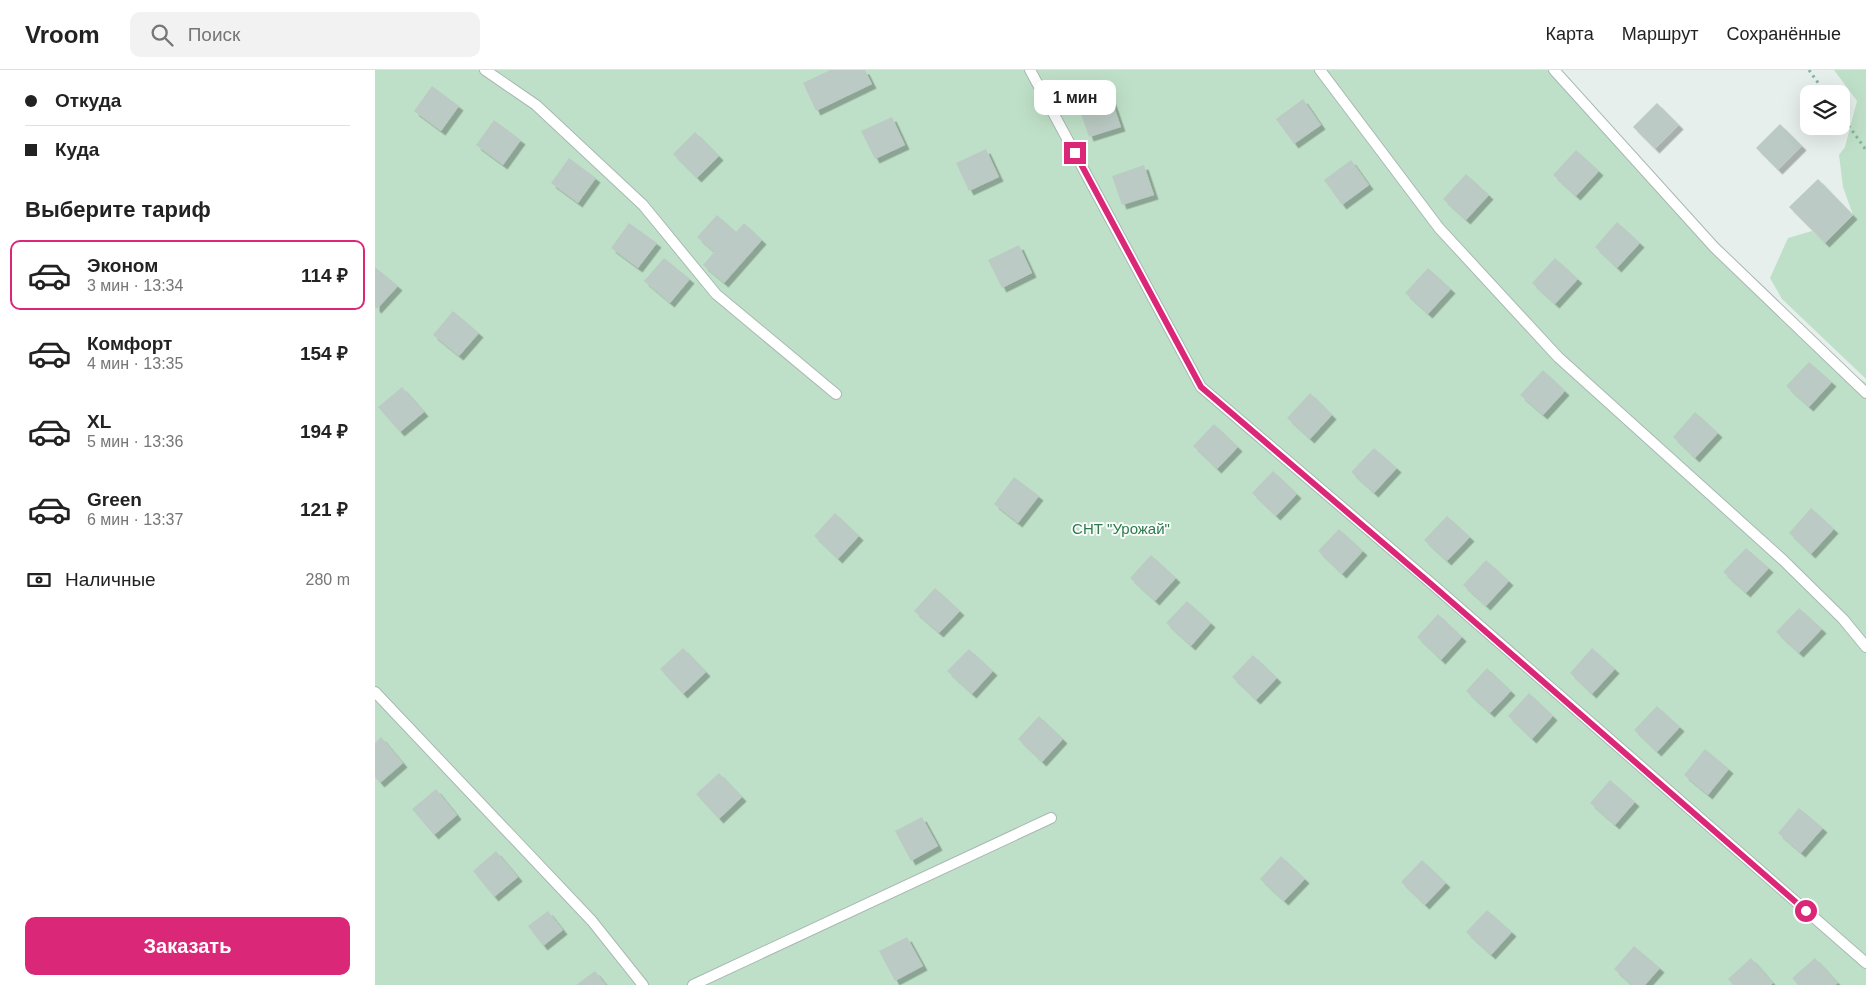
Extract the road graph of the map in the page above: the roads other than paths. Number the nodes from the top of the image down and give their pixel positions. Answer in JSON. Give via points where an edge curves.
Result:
{"nodes":[{"id":1,"x":485,"y":70,"type":"edge"},
{"id":2,"x":1030,"y":70,"type":"edge"},
{"id":3,"x":1320,"y":70,"type":"edge"},
{"id":4,"x":1554,"y":70,"type":"edge"},
{"id":5,"x":1866,"y":393,"type":"edge"},
{"id":6,"x":836,"y":394,"type":"dead end"},
{"id":7,"x":1866,"y":647,"type":"edge"},
{"id":8,"x":375,"y":692,"type":"edge"},
{"id":9,"x":1051,"y":818,"type":"dead end"},
{"id":10,"x":1866,"y":963,"type":"edge"},
{"id":11,"x":643,"y":985,"type":"edge"},
{"id":12,"x":693,"y":985,"type":"edge"}],
"edges":[{"from":1,"to":6,"type":"lane","via":[[536,105],[643,205],[716,294]]},
{"from":2,"to":10,"type":"lane","via":[[1201,387]]},
{"from":3,"to":7,"type":"lane","via":[[1439,228],[1558,357],[1783,560],[1843,618]]},
{"from":4,"to":5,"type":"lane","via":[[1714,247]]},
{"from":8,"to":11,"type":"lane","via":[[592,921]]},
{"from":9,"to":12,"type":"lane"}]}
